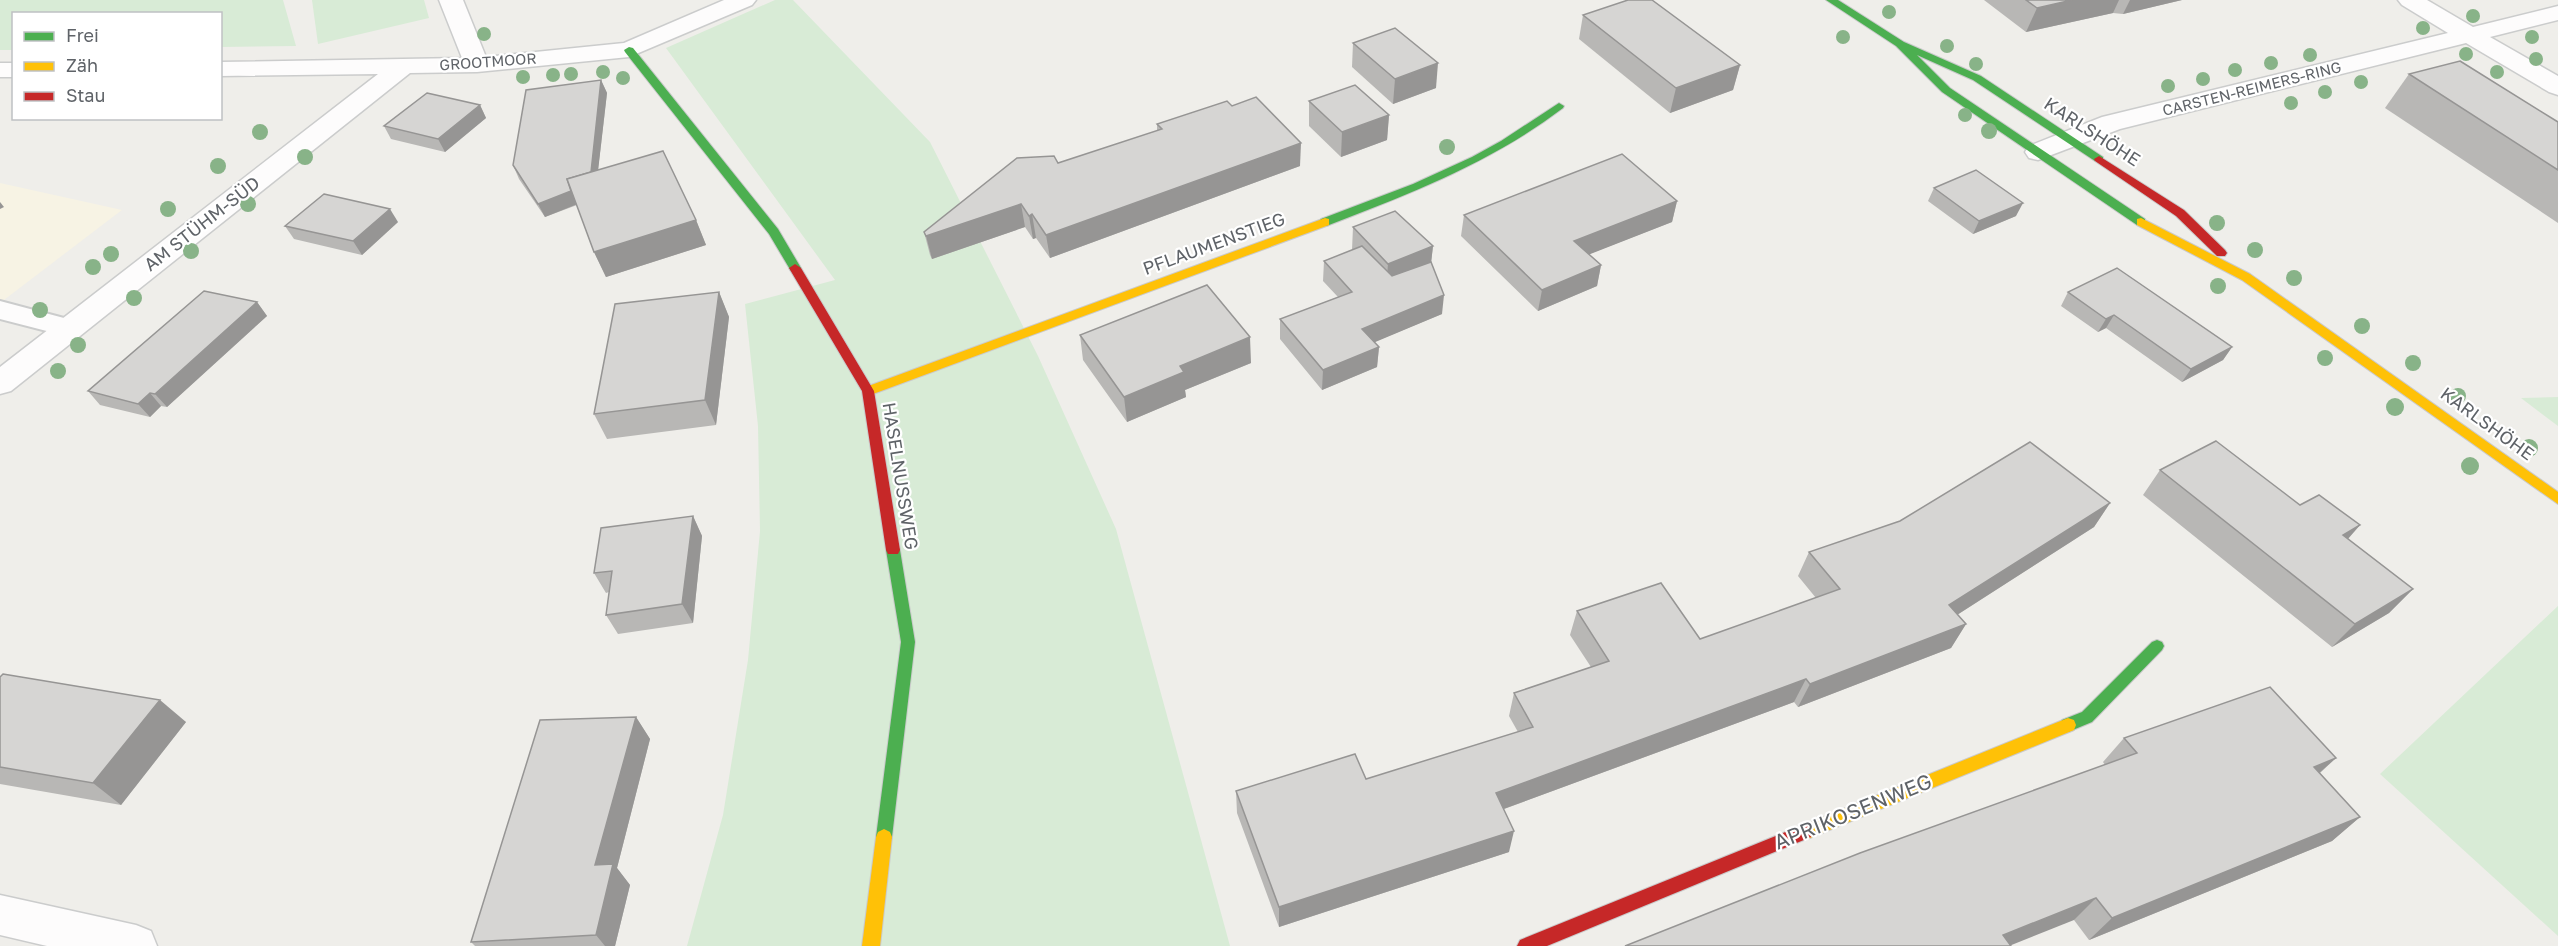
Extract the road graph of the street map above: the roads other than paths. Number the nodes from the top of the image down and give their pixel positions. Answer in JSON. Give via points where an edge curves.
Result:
{"nodes":[{"id":1,"x":451,"y":0,"type":"edge"},
{"id":2,"x":744,"y":0,"type":"edge"},
{"id":3,"x":1831,"y":0,"type":"edge"},
{"id":4,"x":2410,"y":0,"type":"edge"},
{"id":5,"x":2558,"y":13,"type":"edge"},
{"id":6,"x":2469,"y":35,"type":"junction"},
{"id":7,"x":1900,"y":44,"type":"junction"},
{"id":8,"x":629,"y":50,"type":"junction"},
{"id":9,"x":405,"y":65,"type":"junction"},
{"id":10,"x":477,"y":65,"type":"junction"},
{"id":11,"x":222,"y":69,"type":"edge"},
{"id":12,"x":2558,"y":87,"type":"edge"},
{"id":13,"x":1559,"y":106,"type":"dead end"},
{"id":14,"x":2069,"y":139,"type":"junction"},
{"id":15,"x":2038,"y":152,"type":"junction"},
{"id":16,"x":2246,"y":277,"type":"junction"},
{"id":17,"x":0,"y":310,"type":"edge"},
{"id":18,"x":70,"y":328,"type":"junction"},
{"id":19,"x":0,"y":383,"type":"edge"},
{"id":20,"x":868,"y":391,"type":"junction"},
{"id":21,"x":2558,"y":498,"type":"edge"},
{"id":22,"x":2157,"y":646,"type":"dead end"},
{"id":23,"x":0,"y":915,"type":"edge"},
{"id":24,"x":136,"y":946,"type":"edge"},
{"id":25,"x":872,"y":946,"type":"edge"},
{"id":26,"x":1526,"y":946,"type":"edge"}],
"edges":[{"from":1,"to":10,"type":"street"},
{"from":2,"to":8,"type":"street","name":"GROOTMOOR"},
{"from":3,"to":7,"type":"street","name":"KARLSHÖHE"},
{"from":4,"to":6,"type":"street"},
{"from":5,"to":6,"type":"street","name":"CARSTEN-REIMERS-RING"},
{"from":6,"to":12,"type":"street"},
{"from":6,"to":14,"type":"street","name":"CARSTEN-REIMERS-RING","via":[[2111,123]]},
{"from":7,"to":14,"type":"street","name":"KARLSHÖHE","via":[[1977,78]]},
{"from":7,"to":15,"type":"street","name":"KARLSHÖHE","via":[[1946,90]]},
{"from":8,"to":10,"type":"street","name":"GROOTMOOR"},
{"from":8,"to":20,"type":"street","name":"HASELNUSSWEG","via":[[774,232]]},
{"from":9,"to":10,"type":"street","name":"GROOTMOOR"},
{"from":9,"to":11,"type":"street","name":"GROOTMOOR"},
{"from":9,"to":18,"type":"street","name":"AM STÜHM-SÜD"},
{"from":13,"to":20,"type":"street","name":"PFLAUMENSTIEG","via":[[1538,126],[1461,168]]},
{"from":14,"to":15,"type":"street","name":"CARSTEN-REIMERS-RING"},
{"from":14,"to":16,"type":"street","name":"KARLSHÖHE","via":[[2180,213]]},
{"from":15,"to":16,"type":"street","name":"KARLSHÖHE","via":[[2149,227]]},
{"from":16,"to":21,"type":"street","name":"KARLSHÖHE"},
{"from":17,"to":18,"type":"lane"},
{"from":18,"to":19,"type":"street","name":"AM STÜHM-SÜD"},
{"from":20,"to":25,"type":"street","name":"HASELNUSSWEG","via":[[908,642]]},
{"from":22,"to":26,"type":"street","name":"APRIKOSENWEG","via":[[2087,717]]},
{"from":23,"to":24,"type":"street"}]}
